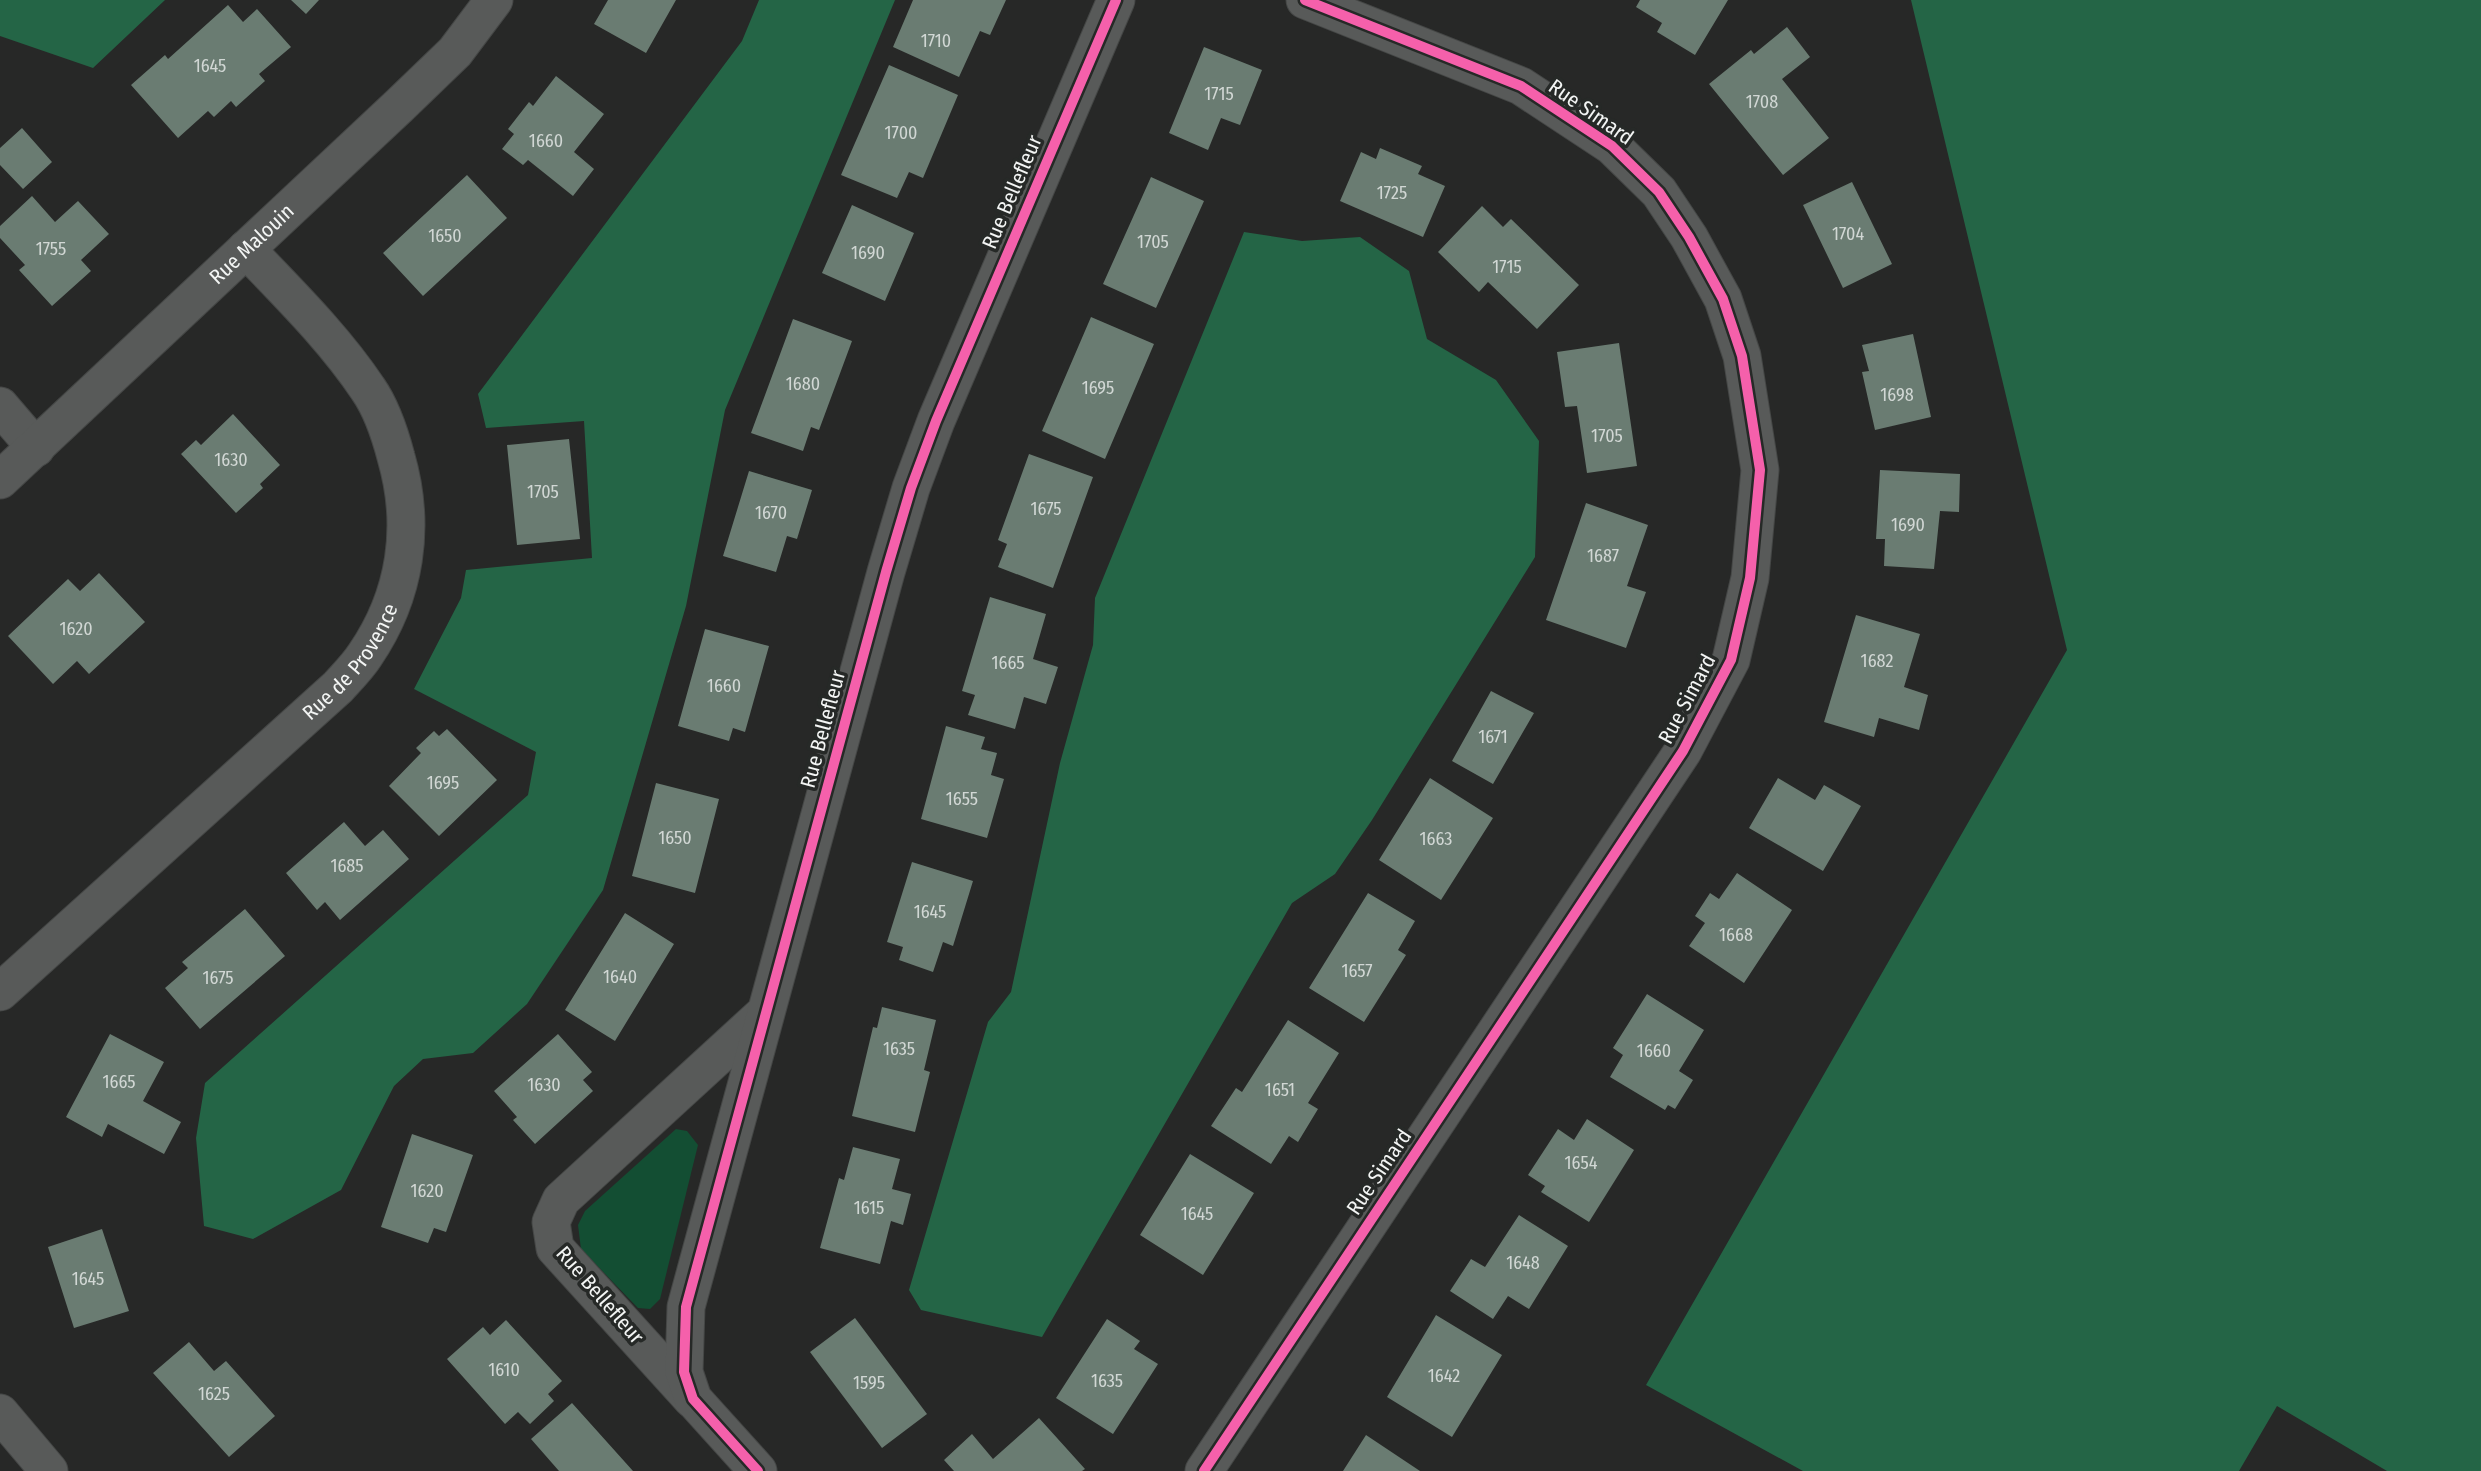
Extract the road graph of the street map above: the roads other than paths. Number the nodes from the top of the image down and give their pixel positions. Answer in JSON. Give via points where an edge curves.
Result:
{"nodes":[{"id":1,"x":494,"y":0,"type":"edge"},
{"id":2,"x":1116,"y":0,"type":"edge"},
{"id":3,"x":1305,"y":0,"type":"edge"},
{"id":4,"x":246,"y":249,"type":"junction"},
{"id":5,"x":0,"y":406,"type":"edge"},
{"id":6,"x":36,"y":448,"type":"junction"},
{"id":7,"x":0,"y":480,"type":"edge"},
{"id":8,"x":0,"y":992,"type":"edge"},
{"id":9,"x":765,"y":1013,"type":"junction"},
{"id":10,"x":693,"y":1399,"type":"junction"},
{"id":11,"x":0,"y":1413,"type":"edge"},
{"id":12,"x":49,"y":1471,"type":"edge"},
{"id":13,"x":758,"y":1471,"type":"edge"},
{"id":14,"x":1204,"y":1471,"type":"edge"}],
"edges":[{"from":1,"to":4,"type":"street","name":"Rue Malouin","via":[[455,52]]},
{"from":2,"to":9,"type":"street","name":"Rue Bellefleur","via":[[911,488]]},
{"from":3,"to":14,"type":"street","name":"Rue Simard","via":[[1521,86],[1612,146],[1659,192],[1723,299],[1742,356],[1760,470],[1751,579],[1731,660],[1683,751]]},
{"from":4,"to":6,"type":"street","name":"Rue Malouin"},
{"from":4,"to":8,"type":"street","name":"Rue de Provence","via":[[347,359],[370,391],[388,430],[408,521],[403,567],[390,608],[366,655],[338,687]]},
{"from":5,"to":6,"type":"street"},
{"from":6,"to":7,"type":"street","name":"Rue Malouin"},
{"from":9,"to":10,"type":"street","name":"Rue Bellefleur","via":[[686,1307],[684,1372]]},
{"from":9,"to":10,"type":"street","name":"Rue Bellefleur","via":[[561,1200],[551,1222],[555,1248]]},
{"from":10,"to":13,"type":"street","name":"Rue Bellefleur"},
{"from":11,"to":12,"type":"street"}]}
